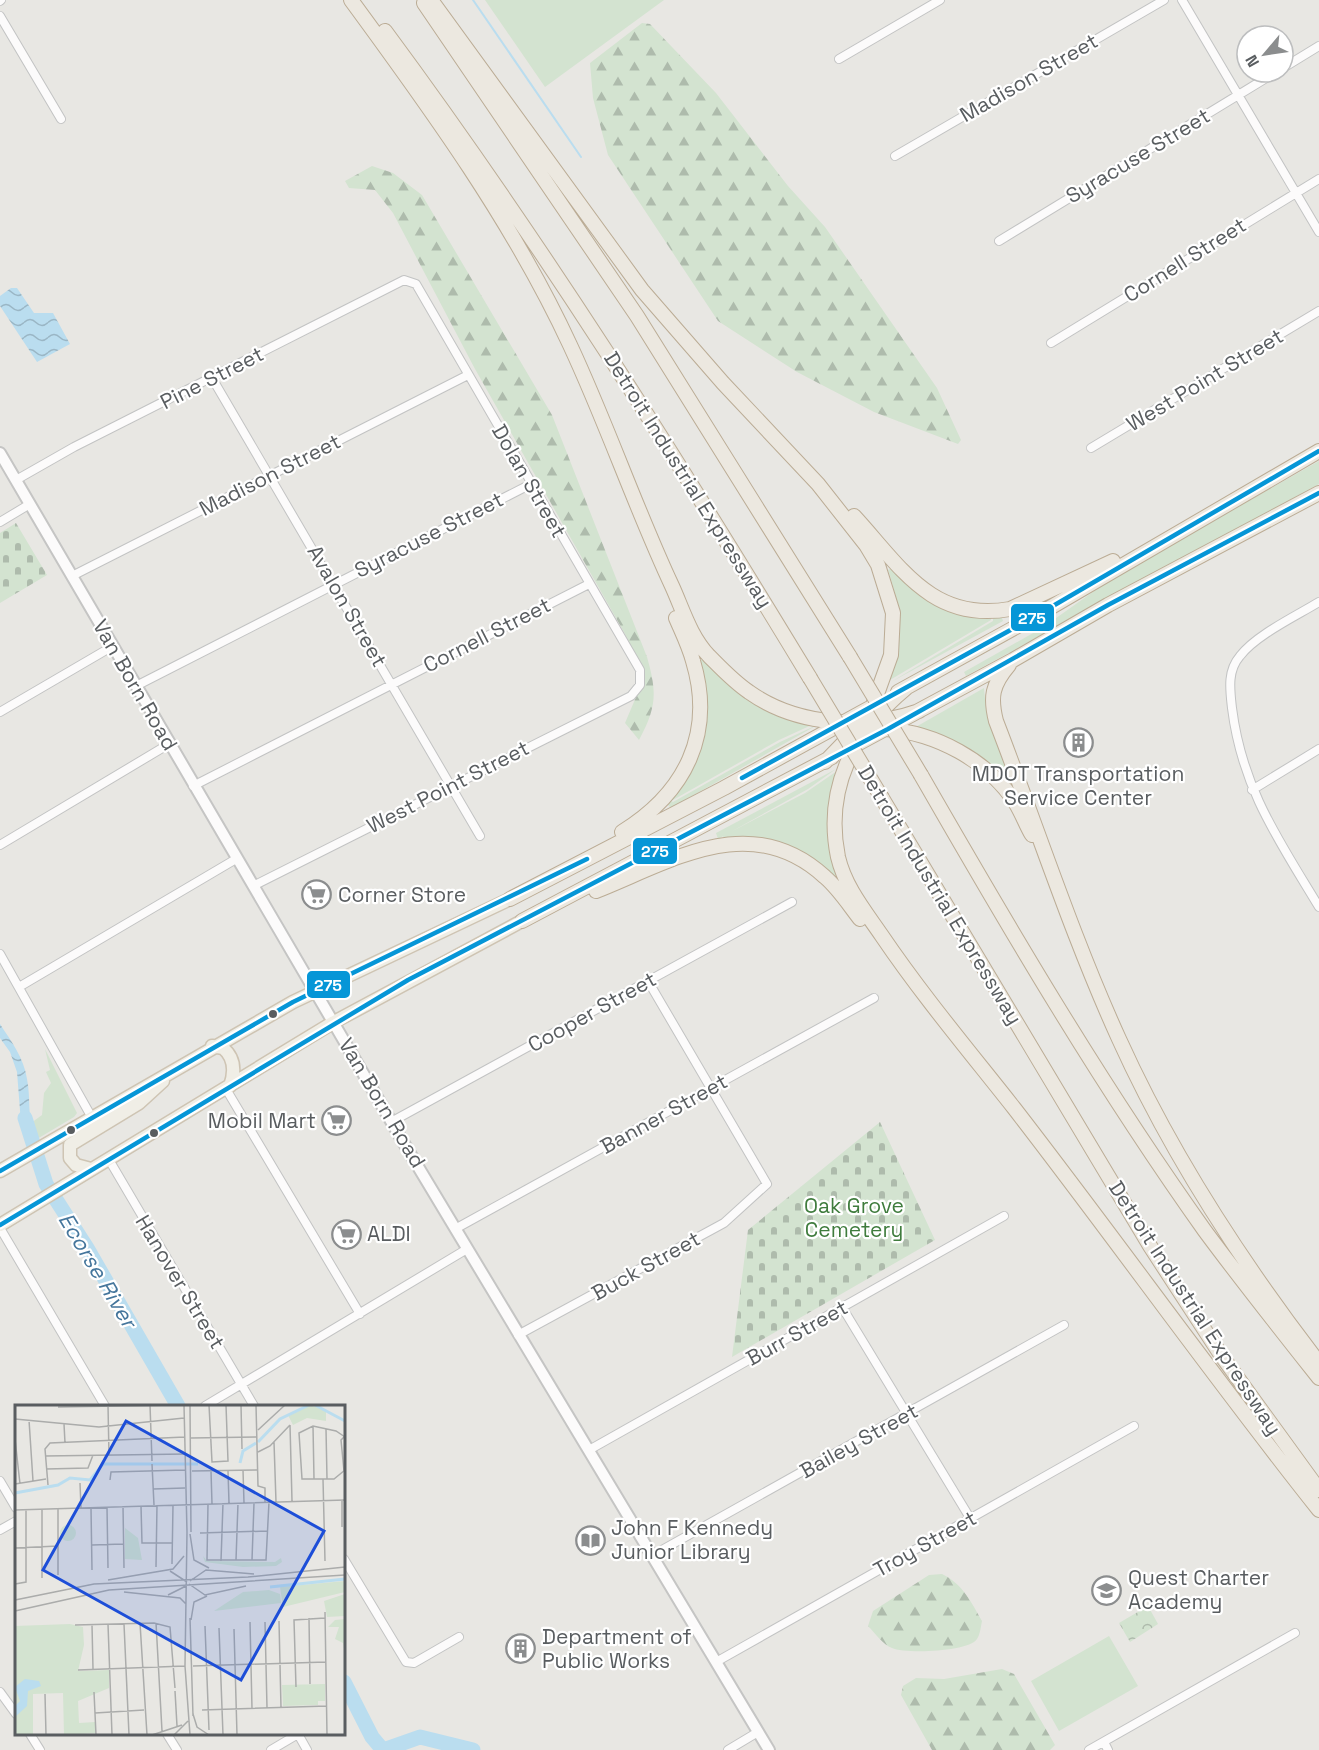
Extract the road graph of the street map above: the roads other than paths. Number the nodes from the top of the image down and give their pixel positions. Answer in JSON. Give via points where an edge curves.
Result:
{"nodes":[{"id":1,"x":351,"y":0,"type":"edge"},
{"id":2,"x":363,"y":0,"type":"edge"},
{"id":3,"x":422,"y":0,"type":"edge"},
{"id":4,"x":431,"y":0,"type":"edge"},
{"id":5,"x":940,"y":0,"type":"edge"},
{"id":6,"x":1164,"y":0,"type":"edge"},
{"id":7,"x":1182,"y":0,"type":"edge"},
{"id":8,"x":0,"y":16,"type":"edge"},
{"id":9,"x":1319,"y":46,"type":"edge"},
{"id":10,"x":838,"y":59,"type":"dead end"},
{"id":11,"x":1295,"y":61,"type":"edge"},
{"id":12,"x":1256,"y":84,"type":"edge"},
{"id":13,"x":1238,"y":95,"type":"junction"},
{"id":14,"x":61,"y":118,"type":"dead end"},
{"id":15,"x":895,"y":156,"type":"dead end"},
{"id":16,"x":1319,"y":178,"type":"edge"},
{"id":17,"x":1296,"y":193,"type":"junction"},
{"id":18,"x":1319,"y":232,"type":"edge"},
{"id":19,"x":999,"y":241,"type":"dead end"},
{"id":20,"x":410,"y":280,"type":"joint"},
{"id":21,"x":1319,"y":311,"type":"edge"},
{"id":22,"x":1051,"y":343,"type":"dead end"},
{"id":23,"x":468,"y":375,"type":"junction"},
{"id":24,"x":212,"y":378,"type":"junction"},
{"id":25,"x":1091,"y":448,"type":"dead end"},
{"id":26,"x":1319,"y":451,"type":"edge"},
{"id":27,"x":0,"y":453,"type":"edge"},
{"id":28,"x":270,"y":475,"type":"junction"},
{"id":29,"x":16,"y":480,"type":"junction"},
{"id":30,"x":531,"y":484,"type":"junction"},
{"id":31,"x":818,"y":484,"type":"junction"},
{"id":32,"x":1319,"y":493,"type":"edge"},
{"id":33,"x":30,"y":504,"type":"junction"},
{"id":34,"x":1196,"y":521,"type":"junction"},
{"id":35,"x":0,"y":522,"type":"edge"},
{"id":36,"x":659,"y":561,"type":"junction"},
{"id":37,"x":72,"y":576,"type":"junction"},
{"id":38,"x":334,"y":583,"type":"junction"},
{"id":39,"x":589,"y":584,"type":"junction"},
{"id":40,"x":1319,"y":602,"type":"edge"},
{"id":41,"x":112,"y":646,"type":"junction"},
{"id":42,"x":1013,"y":660,"type":"junction"},
{"id":43,"x":392,"y":684,"type":"junction"},
{"id":44,"x":640,"y":685,"type":"joint"},
{"id":45,"x":136,"y":686,"type":"junction"},
{"id":46,"x":906,"y":688,"type":"junction"},
{"id":47,"x":874,"y":705,"type":"junction"},
{"id":48,"x":919,"y":711,"type":"junction"},
{"id":49,"x":0,"y":712,"type":"edge"},
{"id":50,"x":841,"y":723,"type":"junction"},
{"id":51,"x":864,"y":725,"type":"junction"},
{"id":52,"x":888,"y":729,"type":"junction"},
{"id":53,"x":812,"y":739,"type":"junction"},
{"id":54,"x":169,"y":744,"type":"junction"},
{"id":55,"x":854,"y":745,"type":"junction"},
{"id":56,"x":1319,"y":749,"type":"edge"},
{"id":57,"x":825,"y":762,"type":"junction"},
{"id":58,"x":450,"y":785,"type":"junction"},
{"id":59,"x":194,"y":786,"type":"junction"},
{"id":60,"x":1252,"y":790,"type":"junction"},
{"id":61,"x":480,"y":836,"type":"dead end"},
{"id":62,"x":0,"y":845,"type":"edge"},
{"id":63,"x":236,"y":859,"type":"junction"},
{"id":64,"x":1049,"y":863,"type":"junction"},
{"id":65,"x":253,"y":886,"type":"junction"},
{"id":66,"x":523,"y":892,"type":"junction"},
{"id":67,"x":1316,"y":896,"type":"edge"},
{"id":68,"x":510,"y":899,"type":"joint"},
{"id":69,"x":792,"y":902,"type":"dead end"},
{"id":70,"x":1319,"y":907,"type":"edge"},
{"id":71,"x":529,"y":918,"type":"junction"},
{"id":72,"x":0,"y":954,"type":"edge"},
{"id":73,"x":898,"y":960,"type":"junction"},
{"id":74,"x":648,"y":981,"type":"junction"},
{"id":75,"x":19,"y":987,"type":"junction"},
{"id":76,"x":315,"y":990,"type":"junction"},
{"id":77,"x":874,"y":998,"type":"dead end"},
{"id":78,"x":334,"y":1022,"type":"junction"},
{"id":79,"x":212,"y":1046,"type":"junction"},
{"id":80,"x":181,"y":1065,"type":"junction"},
{"id":81,"x":712,"y":1087,"type":"junction"},
{"id":82,"x":228,"y":1088,"type":"junction"},
{"id":83,"x":91,"y":1116,"type":"junction"},
{"id":84,"x":392,"y":1122,"type":"junction"},
{"id":85,"x":108,"y":1158,"type":"junction"},
{"id":86,"x":91,"y":1169,"type":"junction"},
{"id":87,"x":0,"y":1171,"type":"edge"},
{"id":88,"x":1004,"y":1216,"type":"dead end"},
{"id":89,"x":0,"y":1226,"type":"edge"},
{"id":90,"x":455,"y":1229,"type":"junction"},
{"id":91,"x":467,"y":1249,"type":"junction"},
{"id":92,"x":843,"y":1307,"type":"junction"},
{"id":93,"x":360,"y":1314,"type":"junction"},
{"id":94,"x":1064,"y":1325,"type":"dead end"},
{"id":95,"x":518,"y":1335,"type":"junction"},
{"id":96,"x":1319,"y":1363,"type":"edge"},
{"id":97,"x":1319,"y":1378,"type":"edge"},
{"id":98,"x":241,"y":1384,"type":"junction"},
{"id":99,"x":104,"y":1405,"type":"edge"},
{"id":100,"x":208,"y":1405,"type":"edge"},
{"id":101,"x":253,"y":1405,"type":"edge"},
{"id":102,"x":907,"y":1414,"type":"junction"},
{"id":103,"x":1134,"y":1426,"type":"dead end"},
{"id":104,"x":589,"y":1450,"type":"junction"},
{"id":105,"x":0,"y":1481,"type":"edge"},
{"id":106,"x":1319,"y":1490,"type":"edge"},
{"id":107,"x":15,"y":1507,"type":"edge"},
{"id":108,"x":1319,"y":1510,"type":"edge"},
{"id":109,"x":970,"y":1518,"type":"junction"},
{"id":110,"x":15,"y":1522,"type":"edge"},
{"id":111,"x":0,"y":1530,"type":"edge"},
{"id":112,"x":653,"y":1555,"type":"junction"},
{"id":113,"x":345,"y":1561,"type":"edge"},
{"id":114,"x":1295,"y":1633,"type":"dead end"},
{"id":115,"x":459,"y":1637,"type":"dead end"},
{"id":116,"x":716,"y":1662,"type":"junction"},
{"id":117,"x":0,"y":1692,"type":"edge"},
{"id":118,"x":15,"y":1713,"type":"edge"},
{"id":119,"x":758,"y":1732,"type":"junction"},
{"id":120,"x":31,"y":1735,"type":"edge"},
{"id":121,"x":168,"y":1735,"type":"edge"},
{"id":122,"x":296,"y":1735,"type":"edge"},
{"id":123,"x":299,"y":1735,"type":"edge"},
{"id":124,"x":1104,"y":1742,"type":"junction"},
{"id":125,"x":40,"y":1750,"type":"edge"},
{"id":126,"x":177,"y":1750,"type":"edge"},
{"id":127,"x":271,"y":1750,"type":"edge"},
{"id":128,"x":308,"y":1750,"type":"edge"},
{"id":129,"x":728,"y":1750,"type":"edge"},
{"id":130,"x":769,"y":1750,"type":"edge"},
{"id":131,"x":1089,"y":1750,"type":"edge"},
{"id":132,"x":1108,"y":1750,"type":"edge"}],
"edges":[{"from":1,"to":36,"type":"highway","via":[[495,208],[537,279],[570,345]]},
{"from":2,"to":106,"type":"highway","name":"Detroit Industrial Expressway","bridge":true,"via":[[465,139],[601,340],[810,678],[1150,1246],[1253,1402]]},
{"from":3,"to":97,"type":"highway","name":"Detroit Industrial Expressway","bridge":true,"via":[[643,326],[850,657],[1049,992],[1135,1128],[1206,1231]]},
{"from":4,"to":31,"type":"highway","via":[[642,290]]},
{"from":5,"to":10,"type":"street"},
{"from":6,"to":15,"type":"street","name":"Madison Street"},
{"from":7,"to":13,"type":"street"},
{"from":8,"to":14,"type":"street"},
{"from":9,"to":11,"type":"street"},
{"from":12,"to":13,"type":"street","name":"Syracuse Street"},
{"from":13,"to":17,"type":"street"},
{"from":13,"to":19,"type":"street","name":"Syracuse Street"},
{"from":16,"to":17,"type":"street","name":"Cornell Street"},
{"from":17,"to":18,"type":"street"},
{"from":17,"to":22,"type":"street","name":"Cornell Street"},
{"from":20,"to":23,"type":"street","name":"Dolan Street","via":[[416,284]]},
{"from":20,"to":24,"type":"street","name":"Pine Street"},
{"from":21,"to":25,"type":"street","name":"West Point Street"},
{"from":23,"to":28,"type":"street","name":"Madison Street"},
{"from":23,"to":30,"type":"street","name":"Dolan Street"},
{"from":24,"to":28,"type":"street","name":"Avalon Street"},
{"from":24,"to":29,"type":"street","name":"Pine Street"},
{"from":26,"to":34,"type":"highway"},
{"from":27,"to":29,"type":"main road","name":"Van Born Road"},
{"from":28,"to":37,"type":"street","name":"Madison Street"},
{"from":28,"to":38,"type":"street","name":"Avalon Street"},
{"from":29,"to":33,"type":"main road","name":"Van Born Road"},
{"from":30,"to":38,"type":"street","name":"Syracuse Street"},
{"from":30,"to":39,"type":"street","name":"Dolan Street"},
{"from":31,"to":34,"type":"highway","via":[[921,590],[944,604],[971,611],[1010,609]]},
{"from":31,"to":47,"type":"highway","via":[[878,565],[893,613],[891,655]]},
{"from":32,"to":42,"type":"highway"},
{"from":33,"to":35,"type":"street"},
{"from":33,"to":37,"type":"main road","name":"Van Born Road"},
{"from":34,"to":46,"type":"highway","via":[[1034,618]]},
{"from":36,"to":50,"type":"highway","via":[[696,637],[728,674],[750,693],[776,706]]},
{"from":36,"to":66,"type":"highway","via":[[697,679],[699,728],[694,748],[675,787],[657,806]]},
{"from":37,"to":41,"type":"main road","name":"Van Born Road"},
{"from":38,"to":43,"type":"street","name":"Avalon Street"},
{"from":38,"to":45,"type":"street","name":"Syracuse Street"},
{"from":39,"to":43,"type":"street","name":"Cornell Street"},
{"from":39,"to":44,"type":"street","name":"Dolan Street","via":[[640,670]]},
{"from":40,"to":60,"type":"street","via":[[1252,644],[1232,670],[1230,689],[1237,741]]},
{"from":41,"to":45,"type":"main road","name":"Van Born Road"},
{"from":41,"to":49,"type":"street"},
{"from":42,"to":48,"type":"highway"},
{"from":42,"to":64,"type":"highway","via":[[994,686],[992,703]]},
{"from":43,"to":58,"type":"street","name":"Avalon Street"},
{"from":43,"to":59,"type":"street","name":"Cornell Street"},
{"from":44,"to":58,"type":"street","name":"West Point Street","via":[[631,696]]},
{"from":45,"to":54,"type":"main road","name":"Van Born Road"},
{"from":46,"to":47,"type":"highway"},
{"from":46,"to":51,"type":"highway"},
{"from":47,"to":50,"type":"highway"},
{"from":47,"to":51,"type":"highway"},
{"from":48,"to":51,"type":"highway"},
{"from":48,"to":52,"type":"highway"},
{"from":50,"to":51,"type":"highway"},
{"from":50,"to":53,"type":"highway"},
{"from":51,"to":52,"type":"highway"},
{"from":51,"to":53,"type":"highway"},
{"from":51,"to":55,"type":"highway"},
{"from":51,"to":57,"type":"highway"},
{"from":52,"to":55,"type":"highway"},
{"from":52,"to":64,"type":"highway","via":[[930,738],[964,753],[987,771],[1014,801]]},
{"from":53,"to":66,"type":"highway"},
{"from":54,"to":59,"type":"main road","name":"Van Born Road"},
{"from":54,"to":62,"type":"street"},
{"from":55,"to":57,"type":"highway"},
{"from":55,"to":73,"type":"highway","via":[[838,797],[835,837],[839,859],[861,906]]},
{"from":56,"to":60,"type":"street"},
{"from":57,"to":71,"type":"highway"},
{"from":58,"to":61,"type":"street","name":"Avalon Street"},
{"from":58,"to":65,"type":"street","name":"West Point Street"},
{"from":59,"to":63,"type":"main road","name":"Van Born Road"},
{"from":60,"to":67,"type":"street"},
{"from":63,"to":65,"type":"main road","name":"Van Born Road"},
{"from":63,"to":75,"type":"street"},
{"from":64,"to":96,"type":"highway","via":[[1119,1040],[1167,1135],[1254,1273]]},
{"from":65,"to":76,"type":"main road","name":"Van Born Road"},
{"from":66,"to":68,"type":"highway"},
{"from":67,"to":70,"type":"street"},
{"from":68,"to":76,"type":"main road"},
{"from":69,"to":74,"type":"street","name":"Cooper Street"},
{"from":71,"to":73,"type":"highway","via":[[702,847],[722,843],[756,845],[784,852],[825,877]]},
{"from":71,"to":78,"type":"main road"},
{"from":72,"to":75,"type":"street"},
{"from":73,"to":108,"type":"highway"},
{"from":74,"to":81,"type":"street"},
{"from":74,"to":84,"type":"street","name":"Cooper Street"},
{"from":75,"to":83,"type":"street"},
{"from":76,"to":78,"type":"main road","name":"Van Born Road"},
{"from":76,"to":79,"type":"main road"},
{"from":77,"to":81,"type":"street","name":"Banner Street"},
{"from":78,"to":82,"type":"main road"},
{"from":78,"to":84,"type":"main road","name":"Van Born Road"},
{"from":79,"to":80,"type":"main road"},
{"from":79,"to":82,"type":"main road","via":[[222,1048],[231,1058],[234,1076]]},
{"from":80,"to":83,"type":"main road"},
{"from":80,"to":86,"type":"main road","via":[[139,1103],[70,1145],[70,1158],[76,1165]]},
{"from":81,"to":90,"type":"street","name":"Banner Street"},
{"from":81,"to":95,"type":"street","name":"Buck Street","via":[[767,1179],[766,1186],[724,1223]]},
{"from":82,"to":85,"type":"main road"},
{"from":82,"to":93,"type":"street"},
{"from":83,"to":87,"type":"main road"},
{"from":84,"to":90,"type":"main road","name":"Van Born Road"},
{"from":85,"to":86,"type":"main road"},
{"from":85,"to":98,"type":"street","name":"Hanover Street"},
{"from":86,"to":89,"type":"main road"},
{"from":88,"to":92,"type":"street","name":"Burr Street"},
{"from":89,"to":99,"type":"street"},
{"from":90,"to":91,"type":"main road","name":"Van Born Road"},
{"from":91,"to":93,"type":"street"},
{"from":91,"to":95,"type":"main road","name":"Van Born Road"},
{"from":92,"to":102,"type":"street"},
{"from":92,"to":104,"type":"street","name":"Burr Street"},
{"from":93,"to":98,"type":"street"},
{"from":94,"to":102,"type":"street","name":"Bailey Street"},
{"from":95,"to":104,"type":"main road","name":"Van Born Road"},
{"from":98,"to":100,"type":"street"},
{"from":98,"to":101,"type":"street","name":"Hanover Street"},
{"from":102,"to":109,"type":"street"},
{"from":102,"to":112,"type":"street","name":"Bailey Street"},
{"from":103,"to":109,"type":"street","name":"Troy Street"},
{"from":104,"to":112,"type":"main road","name":"Van Born Road"},
{"from":105,"to":107,"type":"street"},
{"from":109,"to":116,"type":"street","name":"Troy Street"},
{"from":110,"to":111,"type":"street"},
{"from":112,"to":116,"type":"main road","name":"Van Born Road"},
{"from":113,"to":115,"type":"street","via":[[409,1664]]},
{"from":114,"to":124,"type":"street"},
{"from":116,"to":119,"type":"main road","name":"Van Born Road"},
{"from":117,"to":118,"type":"street"},
{"from":119,"to":129,"type":"street"},
{"from":119,"to":130,"type":"main road","name":"Van Born Road"},
{"from":120,"to":125,"type":"street"},
{"from":121,"to":126,"type":"street"},
{"from":122,"to":127,"type":"street"},
{"from":123,"to":128,"type":"street"},
{"from":124,"to":131,"type":"street"},
{"from":124,"to":132,"type":"street"}]}
